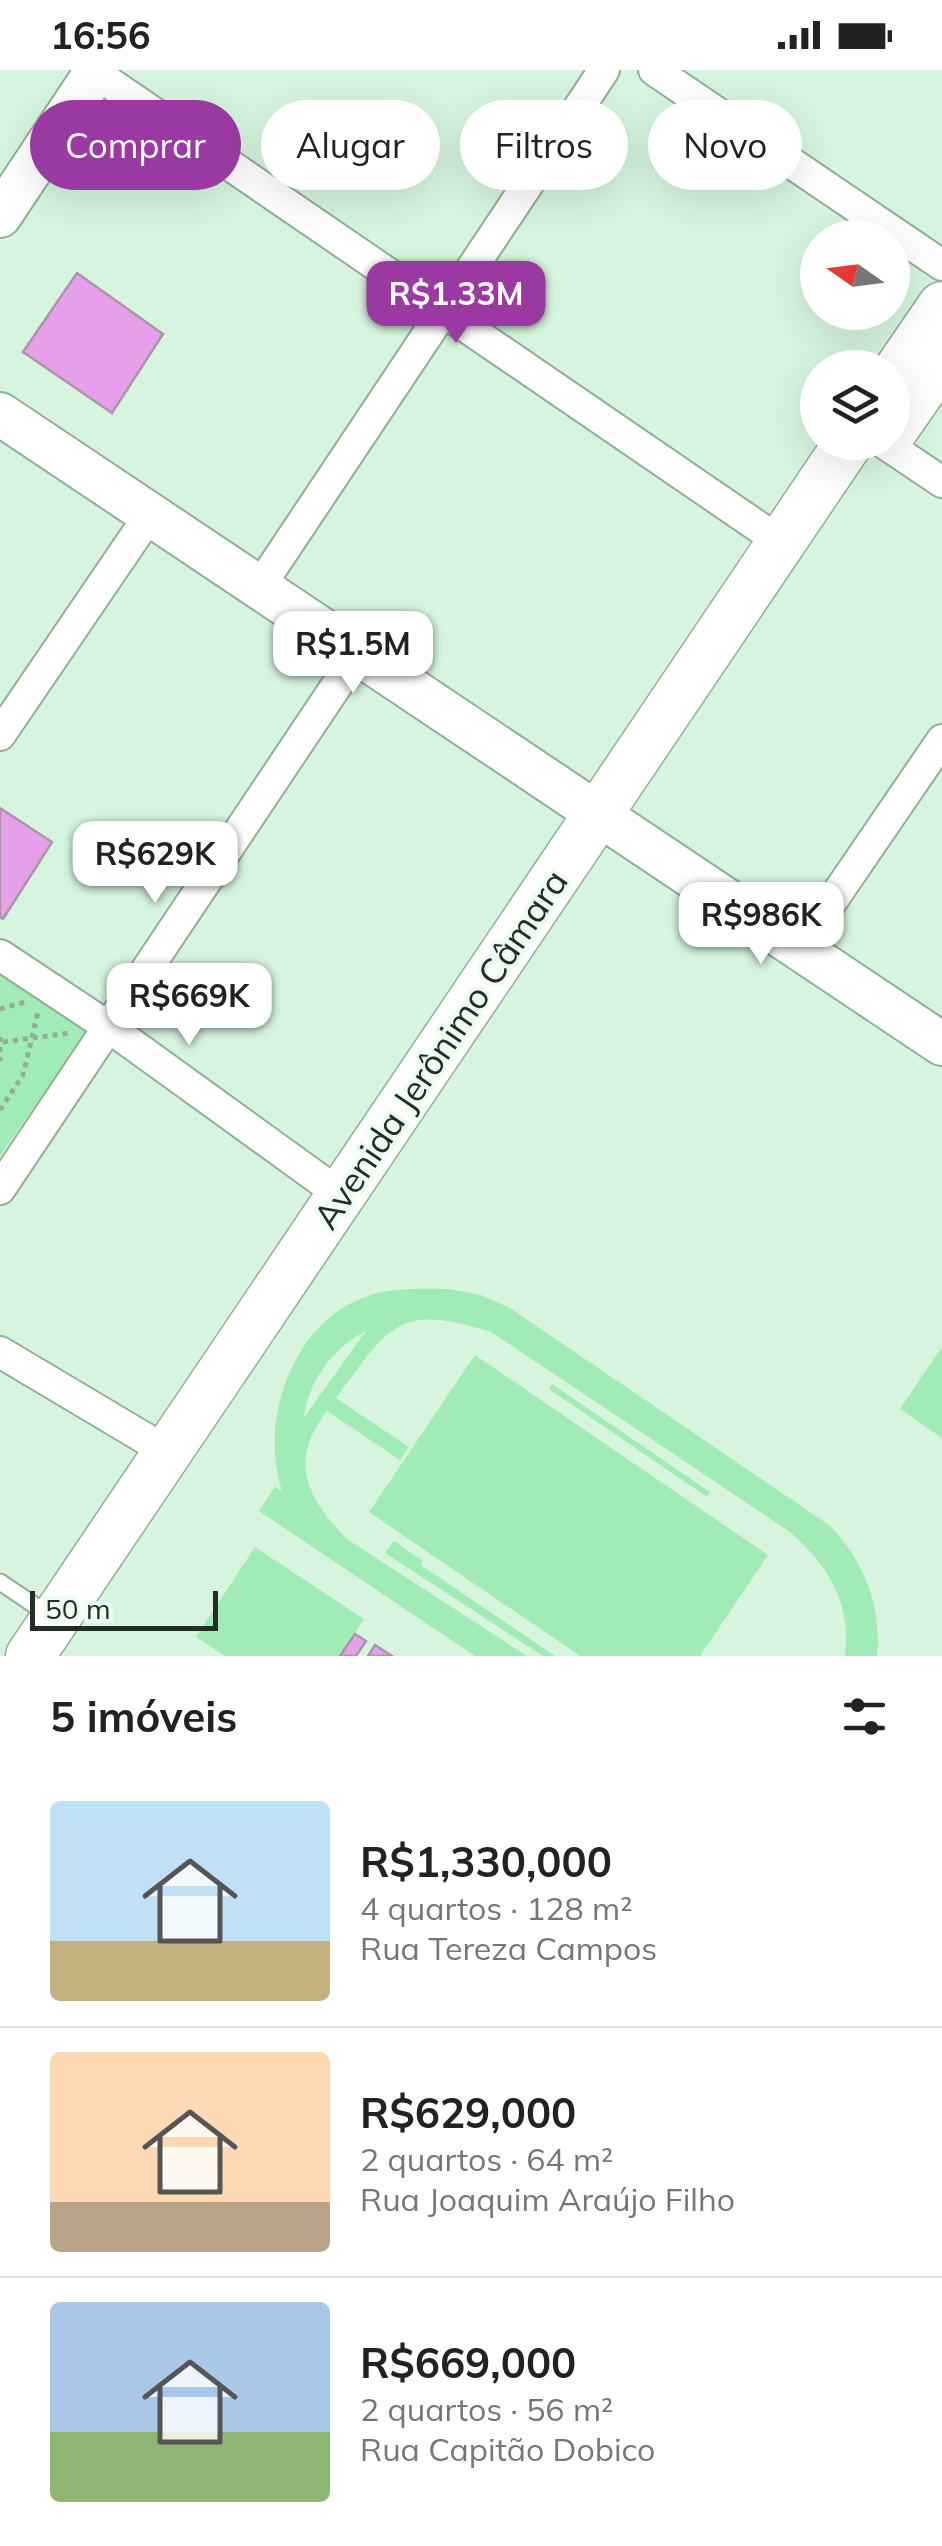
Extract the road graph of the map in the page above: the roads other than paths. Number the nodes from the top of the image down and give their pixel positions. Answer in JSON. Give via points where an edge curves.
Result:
{"nodes":[{"id":1,"x":604,"y":70,"type":"edge"},
{"id":2,"x":654,"y":70,"type":"edge"},
{"id":3,"x":94,"y":71,"type":"edge"},
{"id":4,"x":0,"y":216,"type":"edge"},
{"id":5,"x":942,"y":265,"type":"edge"},
{"id":6,"x":942,"y":306,"type":"edge"},
{"id":7,"x":443,"y":311,"type":"junction"},
{"id":8,"x":910,"y":353,"type":"edge"},
{"id":9,"x":942,"y":360,"type":"edge"},
{"id":10,"x":910,"y":406,"type":"edge"},
{"id":11,"x":0,"y":414,"type":"edge"},
{"id":12,"x":838,"y":460,"type":"edge"},
{"id":13,"x":873,"y":460,"type":"edge"},
{"id":14,"x":910,"y":460,"type":"edge"},
{"id":15,"x":942,"y":482,"type":"edge"},
{"id":16,"x":149,"y":516,"type":"junction"},
{"id":17,"x":782,"y":543,"type":"junction"},
{"id":18,"x":258,"y":589,"type":"junction"},
{"id":19,"x":357,"y":655,"type":"junction"},
{"id":20,"x":0,"y":735,"type":"edge"},
{"id":21,"x":942,"y":740,"type":"edge"},
{"id":22,"x":609,"y":824,"type":"junction"},
{"id":23,"x":799,"y":949,"type":"junction"},
{"id":24,"x":0,"y":955,"type":"edge"},
{"id":25,"x":110,"y":1028,"type":"junction"},
{"id":26,"x":942,"y":1044,"type":"edge"},
{"id":27,"x":0,"y":1189,"type":"edge"},
{"id":28,"x":342,"y":1195,"type":"junction"},
{"id":29,"x":0,"y":1352,"type":"edge"},
{"id":30,"x":168,"y":1452,"type":"junction"},
{"id":31,"x":0,"y":1582,"type":"edge"},
{"id":32,"x":51,"y":1644,"type":"edge"}],
"edges":[{"from":1,"to":7,"type":"street"},
{"from":2,"to":5,"type":"street"},
{"from":3,"to":4,"type":"main road"},
{"from":3,"to":7,"type":"street"},
{"from":6,"to":8,"type":"main road"},
{"from":7,"to":17,"type":"street"},
{"from":7,"to":18,"type":"street"},
{"from":9,"to":10,"type":"main road"},
{"from":11,"to":16,"type":"main road"},
{"from":12,"to":17,"type":"main road","name":"Avenida Jerônimo Câmara"},
{"from":13,"to":22,"type":"main road","name":"Avenida Jerônimo Câmara"},
{"from":14,"to":15,"type":"street"},
{"from":16,"to":18,"type":"main road"},
{"from":16,"to":20,"type":"street"},
{"from":17,"to":22,"type":"main road","name":"Avenida Jerônimo Câmara"},
{"from":18,"to":19,"type":"main road"},
{"from":19,"to":22,"type":"main road"},
{"from":19,"to":25,"type":"street"},
{"from":21,"to":23,"type":"street"},
{"from":22,"to":23,"type":"main road"},
{"from":22,"to":28,"type":"main road","name":"Avenida Jerônimo Câmara"},
{"from":22,"to":32,"type":"main road","name":"Avenida Jerônimo Câmara"},
{"from":23,"to":26,"type":"main road"},
{"from":24,"to":25,"type":"street"},
{"from":25,"to":27,"type":"street"},
{"from":25,"to":28,"type":"street"},
{"from":28,"to":30,"type":"main road","name":"Avenida Jerônimo Câmara"},
{"from":29,"to":30,"type":"street"},
{"from":30,"to":32,"type":"main road","name":"Avenida Jerônimo Câmara"},
{"from":31,"to":32,"type":"lane"}]}
